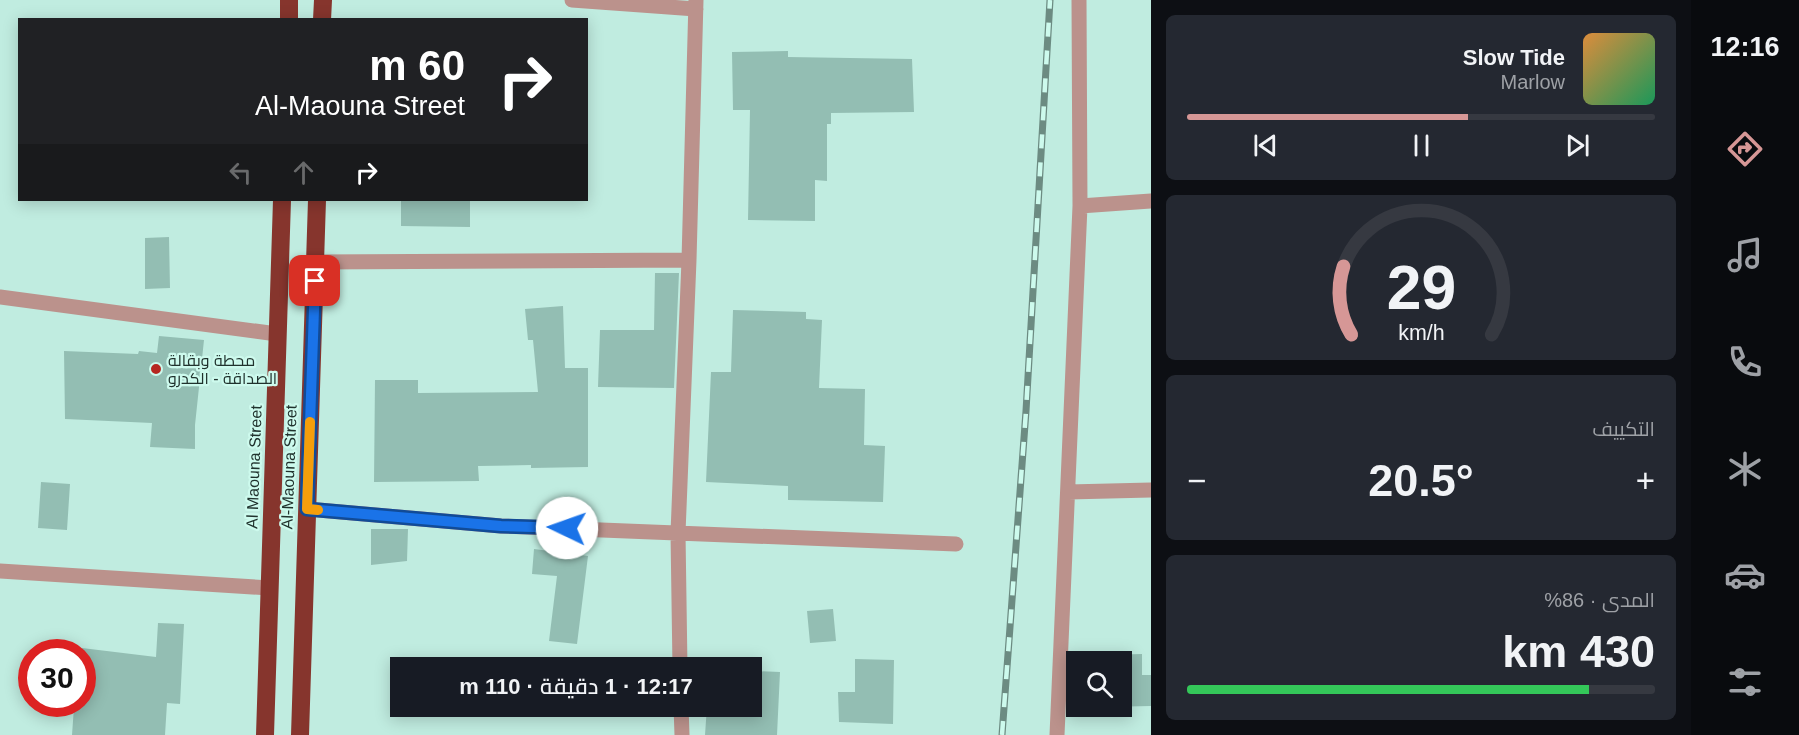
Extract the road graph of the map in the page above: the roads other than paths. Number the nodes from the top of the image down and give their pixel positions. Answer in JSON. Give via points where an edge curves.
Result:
{"nodes":[{"id":1,"x":290,"y":0,"type":"edge"},
{"id":2,"x":323,"y":0,"type":"edge"},
{"id":3,"x":572,"y":0,"type":"edge"},
{"id":4,"x":1079,"y":0,"type":"edge"},
{"id":5,"x":696,"y":4,"type":"edge"},
{"id":6,"x":289,"y":18,"type":"edge"},
{"id":7,"x":322,"y":18,"type":"edge"},
{"id":8,"x":282,"y":201,"type":"edge"},
{"id":9,"x":317,"y":201,"type":"edge"},
{"id":10,"x":1151,"y":201,"type":"edge"},
{"id":11,"x":1080,"y":206,"type":"junction"},
{"id":12,"x":689,"y":260,"type":"junction"},
{"id":13,"x":316,"y":262,"type":"junction"},
{"id":14,"x":0,"y":297,"type":"edge"},
{"id":15,"x":277,"y":334,"type":"junction"},
{"id":16,"x":1151,"y":490,"type":"edge"},
{"id":17,"x":1068,"y":492,"type":"junction"},
{"id":18,"x":307,"y":509,"type":"junction"},
{"id":19,"x":678,"y":533,"type":"junction"},
{"id":20,"x":956,"y":544,"type":"dead end"},
{"id":21,"x":0,"y":571,"type":"edge"},
{"id":22,"x":270,"y":588,"type":"junction"},
{"id":23,"x":680,"y":657,"type":"edge"},
{"id":24,"x":681,"y":717,"type":"edge"},
{"id":25,"x":264,"y":735,"type":"edge"},
{"id":26,"x":300,"y":735,"type":"edge"},
{"id":27,"x":682,"y":735,"type":"edge"},
{"id":28,"x":1057,"y":735,"type":"edge"}],
"edges":[{"from":1,"to":6,"type":"highway"},
{"from":2,"to":7,"type":"highway"},
{"from":3,"to":5,"type":"street"},
{"from":4,"to":11,"type":"street"},
{"from":5,"to":12,"type":"street"},
{"from":8,"to":15,"type":"highway","name":"Al Maouna Street"},
{"from":9,"to":13,"type":"highway","name":"Al-Maouna Street"},
{"from":10,"to":11,"type":"street"},
{"from":11,"to":17,"type":"street"},
{"from":12,"to":13,"type":"street"},
{"from":12,"to":19,"type":"street"},
{"from":13,"to":18,"type":"highway","name":"Al-Maouna Street"},
{"from":14,"to":15,"type":"street"},
{"from":15,"to":22,"type":"highway","name":"Al Maouna Street"},
{"from":16,"to":17,"type":"street"},
{"from":17,"to":28,"type":"street"},
{"from":18,"to":19,"type":"street","via":[[501,526]]},
{"from":18,"to":26,"type":"highway","name":"Al-Maouna Street"},
{"from":19,"to":20,"type":"street"},
{"from":19,"to":23,"type":"street"},
{"from":21,"to":22,"type":"street"},
{"from":22,"to":25,"type":"highway","name":"Al Maouna Street"},
{"from":24,"to":27,"type":"street"}]}
